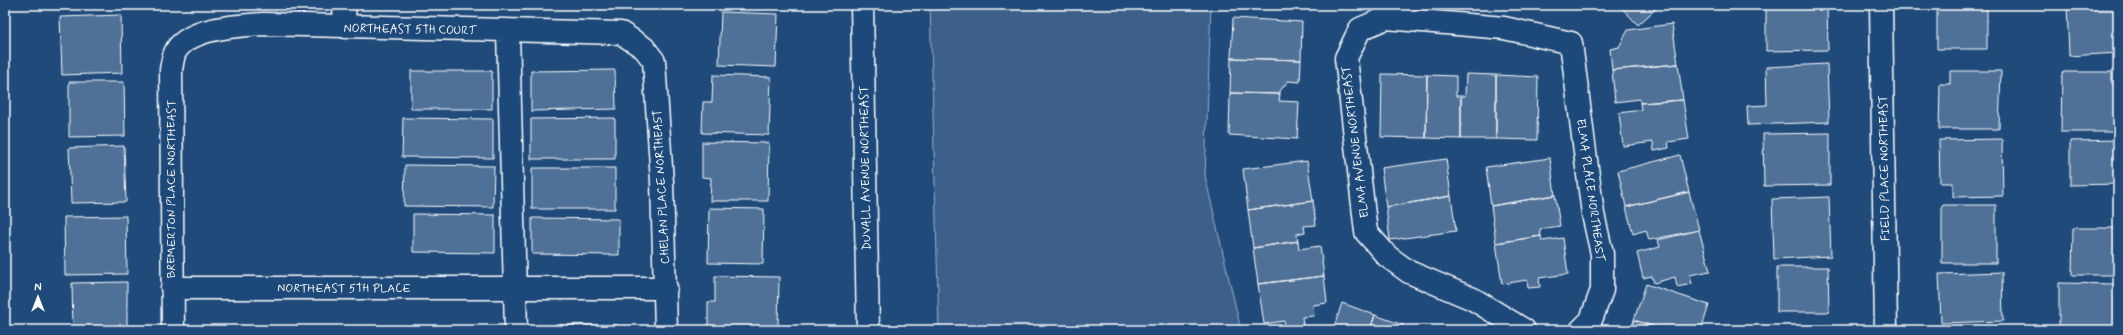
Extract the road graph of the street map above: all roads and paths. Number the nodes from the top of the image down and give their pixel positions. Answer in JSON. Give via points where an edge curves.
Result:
{"nodes":[{"id":1,"x":344,"y":5,"type":"edge"},
{"id":2,"x":862,"y":5,"type":"edge"},
{"id":3,"x":1881,"y":5,"type":"edge"},
{"id":4,"x":1385,"y":11,"type":"edge"},
{"id":5,"x":345,"y":27,"type":"junction"},
{"id":6,"x":508,"y":31,"type":"junction"},
{"id":7,"x":644,"y":48,"type":"joint"},
{"id":8,"x":176,"y":49,"type":"joint"},
{"id":9,"x":172,"y":288,"type":"junction"},
{"id":10,"x":515,"y":288,"type":"junction"},
{"id":11,"x":666,"y":288,"type":"junction"},
{"id":12,"x":173,"y":330,"type":"edge"},
{"id":13,"x":516,"y":330,"type":"edge"},
{"id":14,"x":666,"y":330,"type":"edge"},
{"id":15,"x":868,"y":330,"type":"edge"},
{"id":16,"x":1524,"y":330,"type":"edge"},
{"id":17,"x":1581,"y":330,"type":"edge"},
{"id":18,"x":1886,"y":330,"type":"edge"}],
"edges":[{"from":1,"to":5,"type":"street"},
{"from":2,"to":15,"type":"street","name":"DUVALL AVENUE NORTHEAST"},
{"from":3,"to":18,"type":"street","name":"FIELD PLACE NORTHEAST"},
{"from":4,"to":16,"type":"street","name":"ELMA AVENUE NORTHEAST","via":[[1360,29],[1346,58],[1366,232],[1387,256],[1409,272],[1473,299]]},
{"from":4,"to":17,"type":"street","name":"ELMA PLACE NORTHEAST","via":[[1504,28],[1571,43],[1593,214],[1602,254],[1602,290],[1591,320]]},
{"from":5,"to":6,"type":"street","name":"NORTHEAST 5TH COURT"},
{"from":5,"to":8,"type":"street","name":"NORTHEAST 5TH COURT","via":[[263,24],[223,27],[196,34]]},
{"from":6,"to":7,"type":"street","name":"NORTHEAST 5TH COURT","via":[[621,33]]},
{"from":6,"to":10,"type":"street"},
{"from":7,"to":11,"type":"street","name":"CHELAN PLACE NORTHEAST","via":[[654,61]]},
{"from":8,"to":9,"type":"street","name":"BREMERTON PLACE NORTHEAST","via":[[171,70]]},
{"from":9,"to":10,"type":"street","name":"NORTHEAST 5TH PLACE"},
{"from":9,"to":12,"type":"street","name":"BREMERTON PLACE NORTHEAST"},
{"from":10,"to":11,"type":"street","name":"NORTHEAST 5TH PLACE"},
{"from":10,"to":13,"type":"street"},
{"from":11,"to":14,"type":"street","name":"CHELAN PLACE NORTHEAST"}]}
